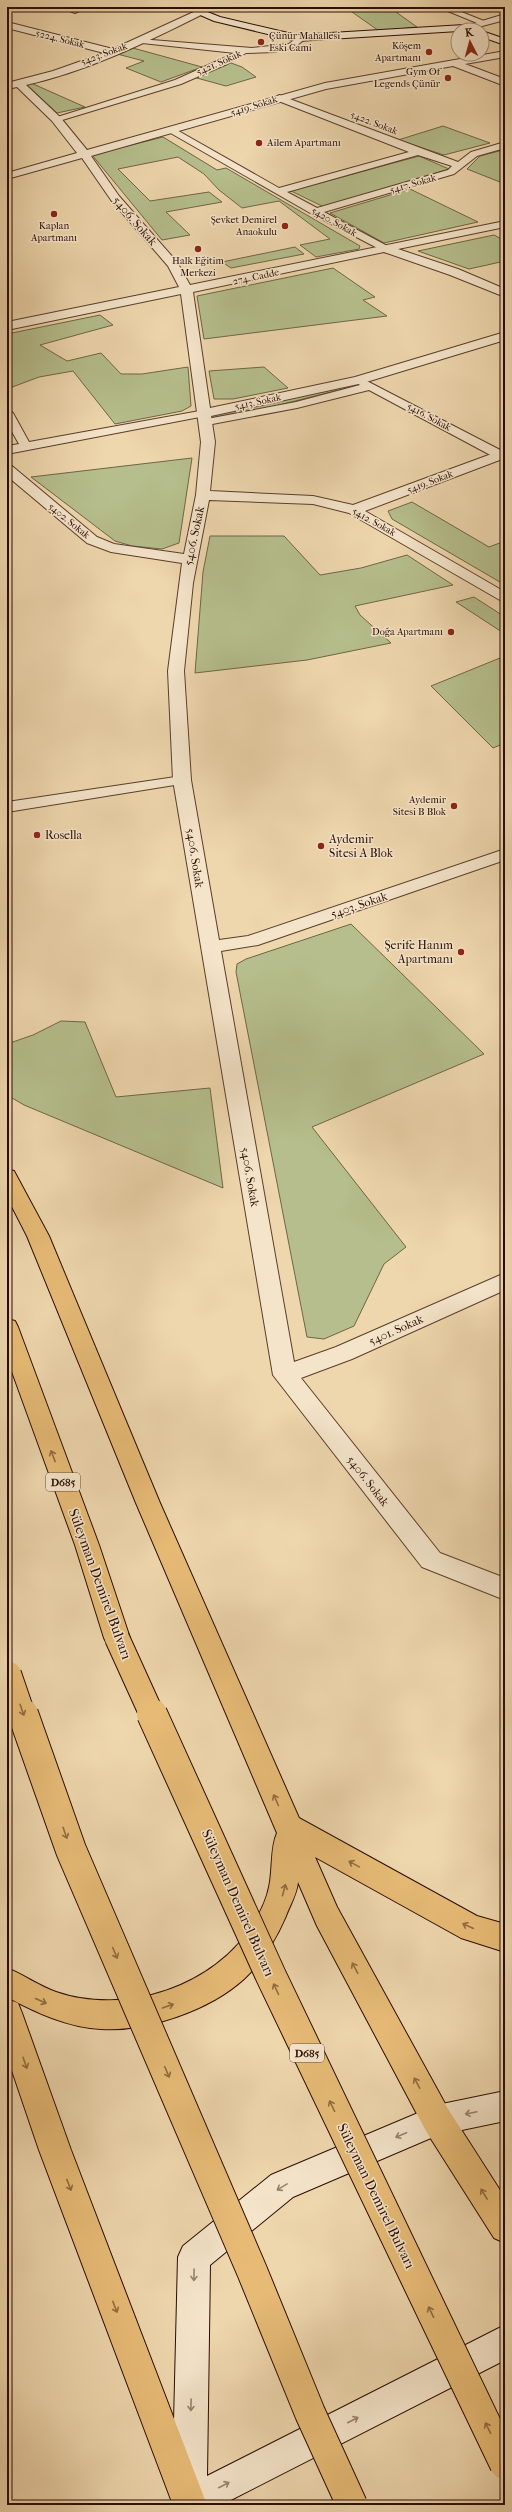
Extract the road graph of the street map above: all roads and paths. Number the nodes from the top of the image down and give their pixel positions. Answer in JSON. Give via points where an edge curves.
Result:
{"nodes":[{"id":1,"x":63,"y":7,"type":"edge"},
{"id":2,"x":187,"y":7,"type":"edge"},
{"id":3,"x":442,"y":7,"type":"edge"},
{"id":4,"x":75,"y":11,"type":"dead end"},
{"id":5,"x":198,"y":13,"type":"junction"},
{"id":6,"x":505,"y":17,"type":"edge"},
{"id":7,"x":482,"y":22,"type":"edge"},
{"id":8,"x":488,"y":22,"type":"edge"},
{"id":9,"x":7,"y":25,"type":"edge"},
{"id":10,"x":450,"y":30,"type":"edge"},
{"id":11,"x":490,"y":37,"type":"edge"},
{"id":12,"x":302,"y":38,"type":"junction"},
{"id":13,"x":142,"y":41,"type":"junction"},
{"id":14,"x":505,"y":42,"type":"edge"},
{"id":15,"x":244,"y":51,"type":"junction"},
{"id":16,"x":113,"y":52,"type":"junction"},
{"id":17,"x":505,"y":54,"type":"edge"},
{"id":18,"x":454,"y":63,"type":"junction"},
{"id":19,"x":18,"y":83,"type":"junction"},
{"id":20,"x":505,"y":83,"type":"edge"},
{"id":21,"x":7,"y":86,"type":"edge"},
{"id":22,"x":279,"y":98,"type":"junction"},
{"id":23,"x":56,"y":119,"type":"junction"},
{"id":24,"x":172,"y":130,"type":"junction"},
{"id":25,"x":505,"y":145,"type":"edge"},
{"id":26,"x":419,"y":152,"type":"junction"},
{"id":27,"x":84,"y":154,"type":"junction"},
{"id":28,"x":461,"y":166,"type":"junction"},
{"id":29,"x":7,"y":176,"type":"edge"},
{"id":30,"x":278,"y":191,"type":"junction"},
{"id":31,"x":315,"y":212,"type":"junction"},
{"id":32,"x":505,"y":224,"type":"edge"},
{"id":33,"x":387,"y":250,"type":"junction"},
{"id":34,"x":187,"y":291,"type":"junction"},
{"id":35,"x":505,"y":292,"type":"edge"},
{"id":36,"x":7,"y":326,"type":"edge"},
{"id":37,"x":505,"y":336,"type":"edge"},
{"id":38,"x":358,"y":380,"type":"junction"},
{"id":39,"x":370,"y":386,"type":"junction"},
{"id":40,"x":7,"y":413,"type":"edge"},
{"id":41,"x":206,"y":418,"type":"junction"},
{"id":42,"x":26,"y":447,"type":"junction"},
{"id":43,"x":7,"y":450,"type":"edge"},
{"id":44,"x":503,"y":454,"type":"edge"},
{"id":45,"x":7,"y":469,"type":"edge"},
{"id":46,"x":203,"y":495,"type":"junction"},
{"id":47,"x":354,"y":510,"type":"junction"},
{"id":48,"x":188,"y":559,"type":"junction"},
{"id":49,"x":505,"y":598,"type":"edge"},
{"id":50,"x":182,"y":780,"type":"junction"},
{"id":51,"x":7,"y":807,"type":"edge"},
{"id":52,"x":505,"y":854,"type":"edge"},
{"id":53,"x":210,"y":947,"type":"junction"},
{"id":54,"x":7,"y":1176,"type":"edge"},
{"id":55,"x":505,"y":1281,"type":"edge"},
{"id":56,"x":7,"y":1327,"type":"edge"},
{"id":57,"x":285,"y":1375,"type":"junction"},
{"id":58,"x":505,"y":1589,"type":"edge"},
{"id":59,"x":7,"y":1669,"type":"edge"},
{"id":60,"x":288,"y":1827,"type":"junction"},
{"id":61,"x":505,"y":1938,"type":"edge"},
{"id":62,"x":7,"y":1982,"type":"edge"},
{"id":63,"x":7,"y":2013,"type":"edge"},
{"id":64,"x":505,"y":2106,"type":"edge"},
{"id":65,"x":437,"y":2120,"type":"junction"},
{"id":66,"x":505,"y":2227,"type":"edge"},
{"id":67,"x":505,"y":2342,"type":"edge"},
{"id":68,"x":505,"y":2464,"type":"edge"},
{"id":69,"x":189,"y":2504,"type":"edge"},
{"id":70,"x":352,"y":2505,"type":"edge"}],
"edges":[{"from":1,"to":4,"type":"lane"},
{"from":2,"to":5,"type":"street"},
{"from":3,"to":7,"type":"lane"},
{"from":5,"to":12,"type":"street","via":[[257,30]]},
{"from":5,"to":13,"type":"street","name":"5423. Sokak"},
{"from":6,"to":8,"type":"street","name":"5421. Sokak"},
{"from":9,"to":16,"type":"street","name":"5224. Sokak"},
{"from":10,"to":12,"type":"street","name":"5421. Sokak"},
{"from":11,"to":14,"type":"street"},
{"from":12,"to":15,"type":"lane","name":"5421. Sokak","via":[[298,43],[283,48]]},
{"from":13,"to":15,"type":"lane"},
{"from":13,"to":16,"type":"street","name":"5423. Sokak"},
{"from":15,"to":23,"type":"lane","name":"5421. Sokak","via":[[225,62],[177,81]]},
{"from":16,"to":19,"type":"street","name":"5423. Sokak"},
{"from":17,"to":18,"type":"street","name":"5419. Sokak"},
{"from":18,"to":20,"type":"street"},
{"from":18,"to":22,"type":"street","name":"5419. Sokak","via":[[325,86]]},
{"from":19,"to":21,"type":"street","name":"5423. Sokak"},
{"from":19,"to":23,"type":"street","name":"5406. Sokak"},
{"from":22,"to":24,"type":"street","name":"5419. Sokak"},
{"from":22,"to":26,"type":"lane","name":"5422. Sokak"},
{"from":23,"to":27,"type":"street","name":"5406. Sokak"},
{"from":24,"to":27,"type":"street","name":"5419. Sokak"},
{"from":24,"to":30,"type":"lane","name":"5420. Sokak"},
{"from":25,"to":28,"type":"lane","name":"5417. Sokak","via":[[474,154]]},
{"from":26,"to":28,"type":"lane","name":"5422. Sokak"},
{"from":26,"to":30,"type":"lane"},
{"from":27,"to":29,"type":"street","name":"5419. Sokak"},
{"from":27,"to":34,"type":"street","name":"5406. Sokak","via":[[115,198],[173,265]]},
{"from":28,"to":31,"type":"lane","name":"5417. Sokak","via":[[437,177]]},
{"from":30,"to":31,"type":"lane","name":"5420. Sokak"},
{"from":31,"to":33,"type":"lane","name":"5420. Sokak"},
{"from":32,"to":33,"type":"street","name":"274. Cadde"},
{"from":33,"to":34,"type":"street","name":"274. Cadde"},
{"from":33,"to":35,"type":"street","name":"5420. Sokak"},
{"from":34,"to":36,"type":"street","name":"274. Cadde"},
{"from":34,"to":41,"type":"street","name":"5406. Sokak"},
{"from":37,"to":38,"type":"street","name":"5413. Sokak"},
{"from":38,"to":39,"type":"lane","name":"5416. Sokak"},
{"from":38,"to":41,"type":"street","name":"5413. Sokak"},
{"from":39,"to":41,"type":"lane","via":[[297,405]]},
{"from":39,"to":44,"type":"lane","name":"5416. Sokak"},
{"from":40,"to":42,"type":"lane"},
{"from":41,"to":42,"type":"lane","name":"5413. Sokak"},
{"from":41,"to":46,"type":"street","name":"5406. Sokak","via":[[207,451]]},
{"from":42,"to":43,"type":"lane","name":"5413. Sokak"},
{"from":44,"to":47,"type":"street","name":"5419. Sokak"},
{"from":45,"to":48,"type":"street","name":"5402. Sokak","via":[[92,540],[111,548]]},
{"from":46,"to":47,"type":"street","name":"5412. Sokak","via":[[313,500]]},
{"from":46,"to":48,"type":"street","name":"5406. Sokak"},
{"from":47,"to":49,"type":"street","name":"5412. Sokak"},
{"from":48,"to":50,"type":"street","name":"5406. Sokak","via":[[176,671]]},
{"from":50,"to":51,"type":"lane"},
{"from":50,"to":53,"type":"street","name":"5406. Sokak"},
{"from":52,"to":53,"type":"street","name":"5403. Sokak","via":[[251,941]]},
{"from":53,"to":57,"type":"street","name":"5406. Sokak"},
{"from":60,"to":54,"type":"highway","one_way":true,"via":[[148,1503],[38,1236]]},
{"from":55,"to":57,"type":"street","name":"5401. Sokak","via":[[344,1353]]},
{"from":68,"to":56,"type":"highway","name":"Süleyman Demirel Bulvarı","number":"D685","one_way":true,"bridge":true,"via":[[271,1976],[117,1638]]},
{"from":57,"to":58,"type":"street","name":"5406. Sokak","via":[[431,1560]]},
{"from":59,"to":70,"type":"highway","one_way":true,"bridge":true,"via":[[71,1850],[252,2271],[310,2413]]},
{"from":61,"to":60,"type":"highway","one_way":true,"via":[[471,1928]]},
{"from":62,"to":60,"type":"highway","one_way":true,"via":[[55,2007],[92,2015],[130,2015],[167,2007],[202,1992],[231,1972],[255,1948],[273,1920],[285,1890],[290,1858]]},
{"from":65,"to":60,"type":"highway","one_way":true,"via":[[327,1916]]},
{"from":63,"to":69,"type":"highway","one_way":true,"via":[[55,2150]]},
{"from":64,"to":65,"type":"street","one_way":true},
{"from":66,"to":65,"type":"highway","one_way":true},
{"from":65,"to":69,"type":"street","one_way":true,"via":[[282,2186],[194,2257]]},
{"from":69,"to":67,"type":"street","one_way":true}]}
